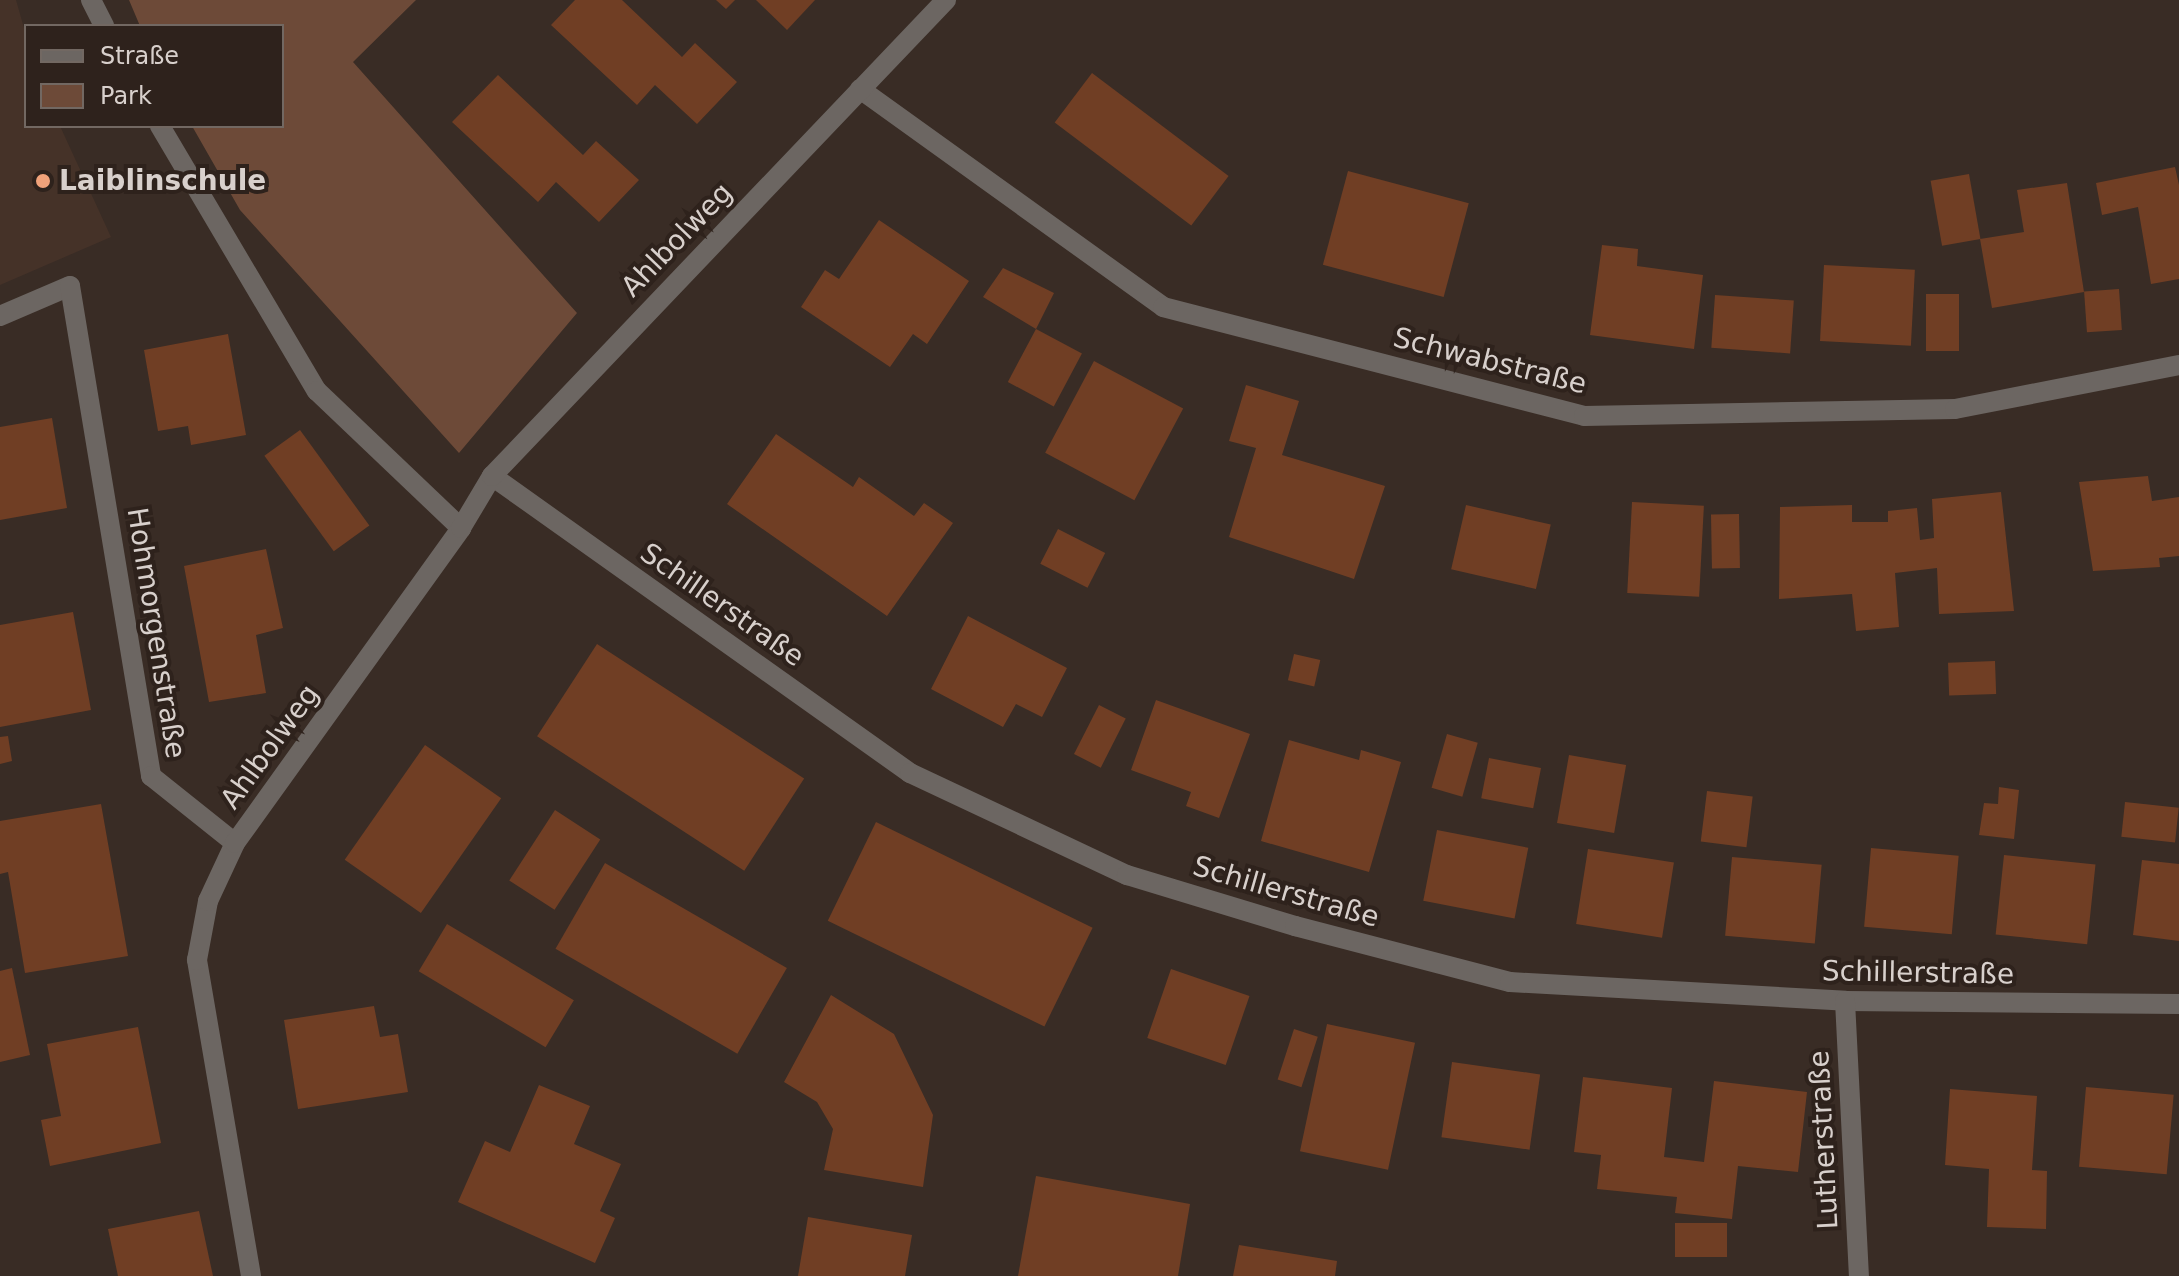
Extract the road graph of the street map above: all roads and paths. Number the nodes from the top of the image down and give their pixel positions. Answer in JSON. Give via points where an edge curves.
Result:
{"nodes":[{"id":1,"x":91,"y":0,"type":"edge"},
{"id":2,"x":946,"y":0,"type":"edge"},
{"id":3,"x":103,"y":24,"type":"edge"},
{"id":4,"x":860,"y":89,"type":"junction"},
{"id":5,"x":161,"y":128,"type":"edge"},
{"id":6,"x":0,"y":316,"type":"edge"},
{"id":7,"x":2179,"y":365,"type":"edge"},
{"id":8,"x":492,"y":476,"type":"junction"},
{"id":9,"x":461,"y":528,"type":"junction"},
{"id":10,"x":235,"y":843,"type":"junction"},
{"id":11,"x":1845,"y":1001,"type":"junction"},
{"id":12,"x":2179,"y":1004,"type":"edge"},
{"id":13,"x":251,"y":1276,"type":"edge"},
{"id":14,"x":1859,"y":1276,"type":"edge"}],
"edges":[{"from":1,"to":3,"type":"street"},
{"from":2,"to":4,"type":"street","name":"Ahlbolweg"},
{"from":4,"to":7,"type":"street","name":"Schwabstraße","via":[[1163,307],[1584,416],[1955,409]]},
{"from":4,"to":8,"type":"street","name":"Ahlbolweg"},
{"from":5,"to":9,"type":"street","via":[[317,391]]},
{"from":6,"to":10,"type":"street","name":"Hohmorgenstraße","via":[[70,286],[151,776]]},
{"from":8,"to":9,"type":"street","name":"Ahlbolweg"},
{"from":8,"to":11,"type":"street","name":"Schillerstraße","via":[[910,773],[1127,875],[1510,982]]},
{"from":9,"to":10,"type":"street","name":"Ahlbolweg"},
{"from":10,"to":13,"type":"street","via":[[208,901],[197,960]]},
{"from":11,"to":12,"type":"street","name":"Schillerstraße"},
{"from":11,"to":14,"type":"street","name":"Lutherstraße"}]}
